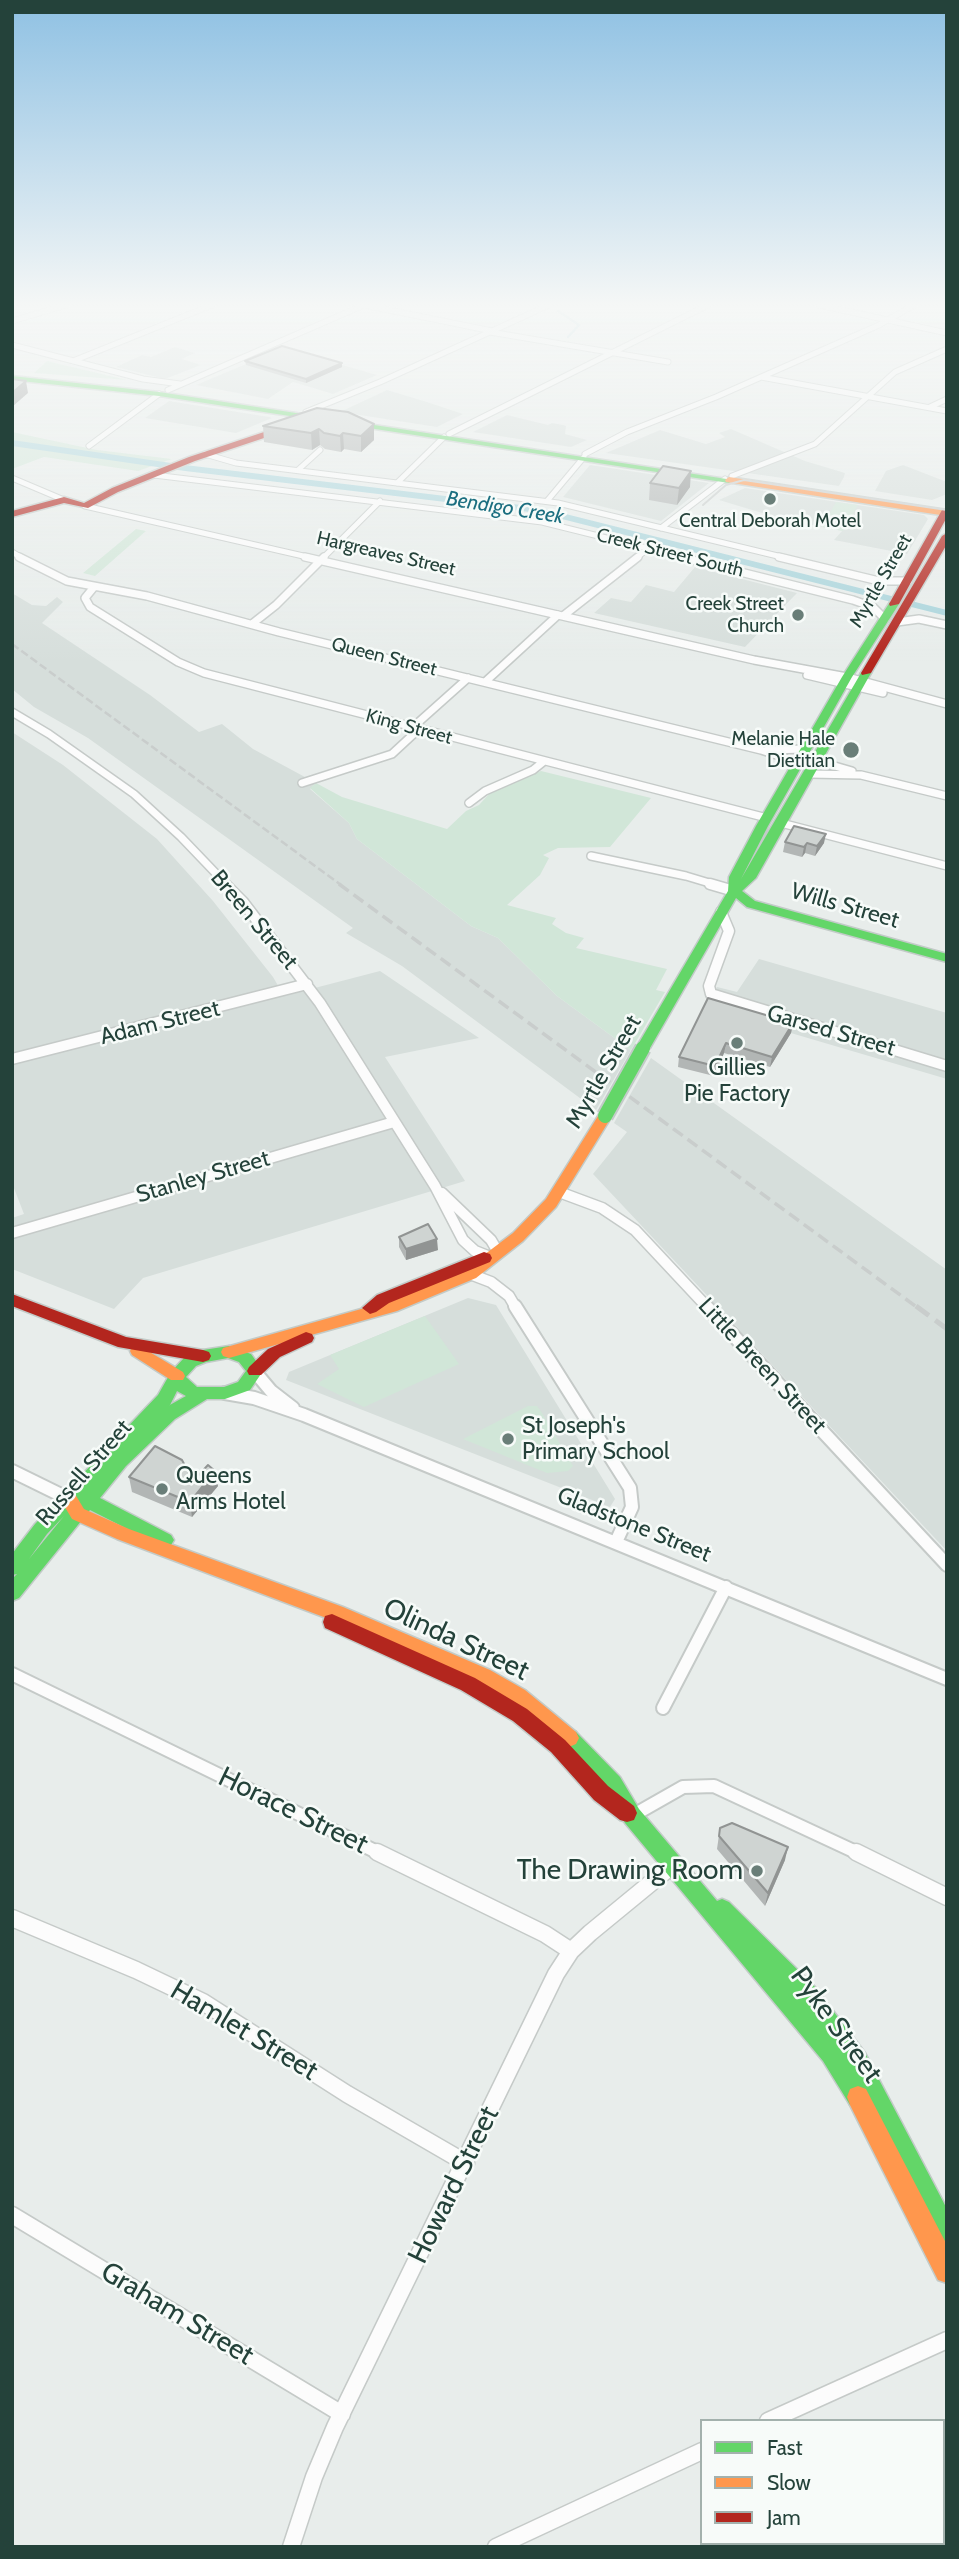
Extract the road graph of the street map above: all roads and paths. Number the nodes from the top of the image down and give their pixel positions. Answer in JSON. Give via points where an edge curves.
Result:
{"nodes":[{"id":1,"x":120,"y":424,"type":"edge"},
{"id":2,"x":283,"y":424,"type":"edge"},
{"id":3,"x":370,"y":424,"type":"edge"},
{"id":4,"x":470,"y":424,"type":"edge"},
{"id":5,"x":648,"y":424,"type":"edge"},
{"id":6,"x":839,"y":424,"type":"edge"},
{"id":7,"x":447,"y":436,"type":"junction"},
{"id":8,"x":89,"y":446,"type":"dead end"},
{"id":9,"x":320,"y":450,"type":"dead end"},
{"id":10,"x":205,"y":454,"type":"junction"},
{"id":11,"x":584,"y":456,"type":"junction"},
{"id":12,"x":298,"y":470,"type":"junction"},
{"id":13,"x":160,"y":475,"type":"junction"},
{"id":14,"x":741,"y":476,"type":"junction"},
{"id":15,"x":12,"y":478,"type":"edge"},
{"id":16,"x":397,"y":483,"type":"junction"},
{"id":17,"x":64,"y":500,"type":"junction"},
{"id":18,"x":547,"y":501,"type":"junction"},
{"id":19,"x":380,"y":502,"type":"junction"},
{"id":20,"x":85,"y":506,"type":"junction"},
{"id":21,"x":946,"y":510,"type":"edge"},
{"id":22,"x":12,"y":514,"type":"edge"},
{"id":23,"x":661,"y":528,"type":"junction"},
{"id":24,"x":947,"y":537,"type":"edge"},
{"id":25,"x":649,"y":548,"type":"junction"},
{"id":26,"x":12,"y":552,"type":"edge"},
{"id":27,"x":320,"y":561,"type":"junction"},
{"id":28,"x":94,"y":587,"type":"junction"},
{"id":29,"x":900,"y":604,"type":"junction"},
{"id":30,"x":560,"y":616,"type":"junction"},
{"id":31,"x":252,"y":624,"type":"junction"},
{"id":32,"x":947,"y":625,"type":"edge"},
{"id":33,"x":468,"y":678,"type":"junction"},
{"id":34,"x":485,"y":682,"type":"junction"},
{"id":35,"x":853,"y":682,"type":"junction"},
{"id":36,"x":947,"y":704,"type":"edge"},
{"id":37,"x":12,"y":712,"type":"edge"},
{"id":38,"x":415,"y":729,"type":"junction"},
{"id":39,"x":761,"y":750,"type":"junction"},
{"id":40,"x":543,"y":762,"type":"junction"},
{"id":41,"x":807,"y":762,"type":"junction"},
{"id":42,"x":861,"y":775,"type":"junction"},
{"id":43,"x":302,"y":783,"type":"dead end"},
{"id":44,"x":947,"y":796,"type":"edge"},
{"id":45,"x":469,"y":803,"type":"dead end"},
{"id":46,"x":774,"y":820,"type":"junction"},
{"id":47,"x":591,"y":856,"type":"dead end"},
{"id":48,"x":947,"y":866,"type":"edge"},
{"id":49,"x":734,"y":891,"type":"junction"},
{"id":50,"x":721,"y":912,"type":"junction"},
{"id":51,"x":947,"y":947,"type":"edge"},
{"id":52,"x":947,"y":958,"type":"edge"},
{"id":53,"x":307,"y":984,"type":"junction"},
{"id":54,"x":12,"y":1059,"type":"edge"},
{"id":55,"x":947,"y":1066,"type":"edge"},
{"id":56,"x":394,"y":1122,"type":"junction"},
{"id":57,"x":435,"y":1186,"type":"junction"},
{"id":58,"x":559,"y":1192,"type":"junction"},
{"id":59,"x":12,"y":1233,"type":"edge"},
{"id":60,"x":494,"y":1254,"type":"junction"},
{"id":61,"x":470,"y":1274,"type":"junction"},
{"id":62,"x":12,"y":1300,"type":"edge"},
{"id":63,"x":364,"y":1312,"type":"junction"},
{"id":64,"x":124,"y":1343,"type":"junction"},
{"id":65,"x":229,"y":1352,"type":"junction"},
{"id":66,"x":203,"y":1356,"type":"junction"},
{"id":67,"x":255,"y":1371,"type":"junction"},
{"id":68,"x":178,"y":1377,"type":"junction"},
{"id":69,"x":225,"y":1393,"type":"junction"},
{"id":70,"x":201,"y":1395,"type":"junction"},
{"id":71,"x":304,"y":1415,"type":"junction"},
{"id":72,"x":12,"y":1471,"type":"edge"},
{"id":73,"x":69,"y":1499,"type":"junction"},
{"id":74,"x":83,"y":1507,"type":"junction"},
{"id":75,"x":616,"y":1542,"type":"junction"},
{"id":76,"x":947,"y":1565,"type":"edge"},
{"id":77,"x":12,"y":1568,"type":"edge"},
{"id":78,"x":726,"y":1587,"type":"junction"},
{"id":79,"x":12,"y":1593,"type":"edge"},
{"id":80,"x":12,"y":1674,"type":"edge"},
{"id":81,"x":947,"y":1679,"type":"edge"},
{"id":82,"x":663,"y":1708,"type":"dead end"},
{"id":83,"x":632,"y":1816,"type":"junction"},
{"id":84,"x":674,"y":1864,"type":"junction"},
{"id":85,"x":947,"y":1897,"type":"edge"},
{"id":86,"x":12,"y":1919,"type":"edge"},
{"id":87,"x":571,"y":1951,"type":"junction"},
{"id":88,"x":466,"y":2163,"type":"junction"},
{"id":89,"x":12,"y":2215,"type":"edge"},
{"id":90,"x":947,"y":2234,"type":"edge"},
{"id":91,"x":947,"y":2271,"type":"edge"},
{"id":92,"x":947,"y":2340,"type":"edge"},
{"id":93,"x":342,"y":2414,"type":"junction"},
{"id":94,"x":772,"y":2419,"type":"edge"},
{"id":95,"x":700,"y":2452,"type":"edge"},
{"id":96,"x":291,"y":2547,"type":"edge"},
{"id":97,"x":496,"y":2547,"type":"edge"}],
"edges":[{"from":1,"to":8,"type":"street"},
{"from":2,"to":10,"type":"main road"},
{"from":3,"to":7,"type":"main road"},
{"from":4,"to":7,"type":"street"},
{"from":5,"to":11,"type":"street"},
{"from":6,"to":14,"type":"street","via":[[820,441]]},
{"from":7,"to":11,"type":"main road"},
{"from":7,"to":16,"type":"street"},
{"from":9,"to":12,"type":"street"},
{"from":10,"to":12,"type":"street"},
{"from":10,"to":13,"type":"main road"},
{"from":11,"to":14,"type":"main road"},
{"from":11,"to":18,"type":"street"},
{"from":12,"to":16,"type":"street"},
{"from":13,"to":19,"type":"street","name":"Creek Street South"},
{"from":13,"to":20,"type":"main road"},
{"from":14,"to":21,"type":"main road"},
{"from":14,"to":23,"type":"street"},
{"from":15,"to":17,"type":"street","name":"Hargreaves Street"},
{"from":16,"to":18,"type":"street"},
{"from":17,"to":20,"type":"main road","name":"Hargreaves Street"},
{"from":17,"to":22,"type":"main road"},
{"from":18,"to":23,"type":"street"},
{"from":19,"to":25,"type":"street","name":"Creek Street South","via":[[533,520]]},
{"from":19,"to":27,"type":"street"},
{"from":20,"to":27,"type":"street","name":"Hargreaves Street"},
{"from":21,"to":29,"type":"main road","name":"Myrtle Street"},
{"from":23,"to":29,"type":"street","via":[[879,582]]},
{"from":24,"to":29,"type":"main road","name":"Myrtle Street"},
{"from":25,"to":29,"type":"street","name":"Creek Street South","via":[[875,608]]},
{"from":25,"to":30,"type":"street"},
{"from":26,"to":28,"type":"street","name":"Queen Street","via":[[50,575]]},
{"from":27,"to":30,"type":"street","name":"Hargreaves Street"},
{"from":27,"to":31,"type":"street"},
{"from":28,"to":31,"type":"street","name":"Queen Street"},
{"from":28,"to":38,"type":"street","name":"King Street","via":[[85,598],[90,607],[190,668]]},
{"from":29,"to":32,"type":"street","via":[[919,619]]},
{"from":29,"to":35,"type":"main road","name":"Myrtle Street"},
{"from":30,"to":34,"type":"street"},
{"from":30,"to":35,"type":"street","name":"Hargreaves Street"},
{"from":31,"to":33,"type":"street","name":"Queen Street"},
{"from":33,"to":34,"type":"street","name":"Queen Street"},
{"from":33,"to":38,"type":"street"},
{"from":34,"to":39,"type":"street","name":"Queen Street"},
{"from":35,"to":36,"type":"street","name":"Hargreaves Street"},
{"from":35,"to":41,"type":"main road","name":"Myrtle Street"},
{"from":37,"to":53,"type":"street","name":"Breen Street","via":[[149,807],[243,902]]},
{"from":38,"to":40,"type":"street","name":"King Street"},
{"from":38,"to":43,"type":"street","via":[[392,754]]},
{"from":39,"to":41,"type":"street","name":"Queen Street"},
{"from":39,"to":41,"type":"street","name":"Queen Street"},
{"from":40,"to":45,"type":"street"},
{"from":40,"to":46,"type":"street","name":"King Street"},
{"from":41,"to":42,"type":"street","name":"Queen Street"},
{"from":41,"to":42,"type":"street","name":"Queen Street"},
{"from":41,"to":46,"type":"main road","name":"Myrtle Street"},
{"from":42,"to":44,"type":"street","name":"Queen Street"},
{"from":46,"to":48,"type":"street","name":"King Street"},
{"from":46,"to":49,"type":"main road","name":"Myrtle Street","via":[[735,877]]},
{"from":47,"to":49,"type":"street","name":"Wills Street"},
{"from":49,"to":50,"type":"main road","name":"Myrtle Street"},
{"from":49,"to":51,"type":"main road","name":"Wills Street"},
{"from":49,"to":52,"type":"main road","name":"Wills Street","via":[[751,904]]},
{"from":50,"to":55,"type":"street","name":"Garsed Street","via":[[729,929],[709,993]]},
{"from":50,"to":58,"type":"main road","name":"Myrtle Street","bridge":true},
{"from":53,"to":54,"type":"street","name":"Adam Street"},
{"from":53,"to":56,"type":"street","name":"Breen Street"},
{"from":56,"to":57,"type":"street","name":"Breen Street"},
{"from":56,"to":59,"type":"street","name":"Stanley Street"},
{"from":57,"to":60,"type":"street","name":"Breen Street","via":[[491,1240]]},
{"from":57,"to":60,"type":"street","name":"Breen Street","via":[[463,1240],[475,1251]]},
{"from":58,"to":60,"type":"main road","name":"Myrtle Street","via":[[533,1224]]},
{"from":58,"to":76,"type":"street","name":"Little Breen Street","via":[[602,1208],[635,1230]]},
{"from":60,"to":61,"type":"main road","name":"Myrtle Street"},
{"from":60,"to":63,"type":"main road","name":"Myrtle Street","via":[[383,1299]]},
{"from":61,"to":63,"type":"main road","name":"Myrtle Street","via":[[391,1307]]},
{"from":61,"to":75,"type":"street","via":[[509,1296],[630,1488],[632,1507]]},
{"from":62,"to":64,"type":"main road"},
{"from":63,"to":65,"type":"main road","name":"Myrtle Street"},
{"from":63,"to":67,"type":"main road","name":"Myrtle Street","via":[[274,1353]]},
{"from":64,"to":66,"type":"main road"},
{"from":64,"to":68,"type":"main road"},
{"from":65,"to":66,"type":"main road","name":"Myrtle Street"},
{"from":65,"to":67,"type":"main road","via":[[245,1357]]},
{"from":66,"to":68,"type":"main road","name":"Russell Street","via":[[190,1362]]},
{"from":67,"to":69,"type":"main road","name":"Myrtle Street","via":[[244,1386]]},
{"from":67,"to":71,"type":"street","name":"Gladstone Street","via":[[280,1399]]},
{"from":68,"to":70,"type":"main road","via":[[184,1387]]},
{"from":68,"to":73,"type":"main road","name":"Russell Street","via":[[150,1415]]},
{"from":69,"to":70,"type":"main road"},
{"from":69,"to":71,"type":"street","name":"Gladstone Street"},
{"from":70,"to":74,"type":"main road","name":"Russell Street","via":[[150,1431]]},
{"from":71,"to":75,"type":"street","name":"Gladstone Street"},
{"from":72,"to":73,"type":"street","name":"Olinda Street"},
{"from":73,"to":74,"type":"main road","name":"Olinda Street"},
{"from":73,"to":77,"type":"main road","name":"Russell Street"},
{"from":74,"to":79,"type":"main road","name":"Russell Street"},
{"from":74,"to":83,"type":"main road","name":"Olinda Street","via":[[123,1517],[196,1559],[492,1697],[543,1732],[601,1793]]},
{"from":75,"to":78,"type":"street","name":"Gladstone Street"},
{"from":78,"to":81,"type":"street","name":"Gladstone Street"},
{"from":78,"to":82,"type":"street"},
{"from":80,"to":87,"type":"street","name":"Horace Street","via":[[545,1934]]},
{"from":83,"to":84,"type":"main road","name":"Pyke Street"},
{"from":83,"to":85,"type":"street","via":[[682,1787],[714,1786]]},
{"from":84,"to":87,"type":"street","name":"Howard Street"},
{"from":84,"to":90,"type":"main road","name":"Pyke Street","via":[[763,1948],[840,2037],[871,2085]]},
{"from":84,"to":91,"type":"main road","name":"Pyke Street","via":[[831,2053],[859,2098]]},
{"from":86,"to":88,"type":"street","name":"Hamlet Street","via":[[204,2002],[347,2094]]},
{"from":87,"to":88,"type":"street","name":"Howard Street"},
{"from":88,"to":93,"type":"street","name":"Howard Street"},
{"from":89,"to":93,"type":"street","name":"Graham Street"},
{"from":92,"to":94,"type":"street"},
{"from":93,"to":96,"type":"street","name":"Howard Street","via":[[314,2477]]},
{"from":95,"to":97,"type":"street"}]}
